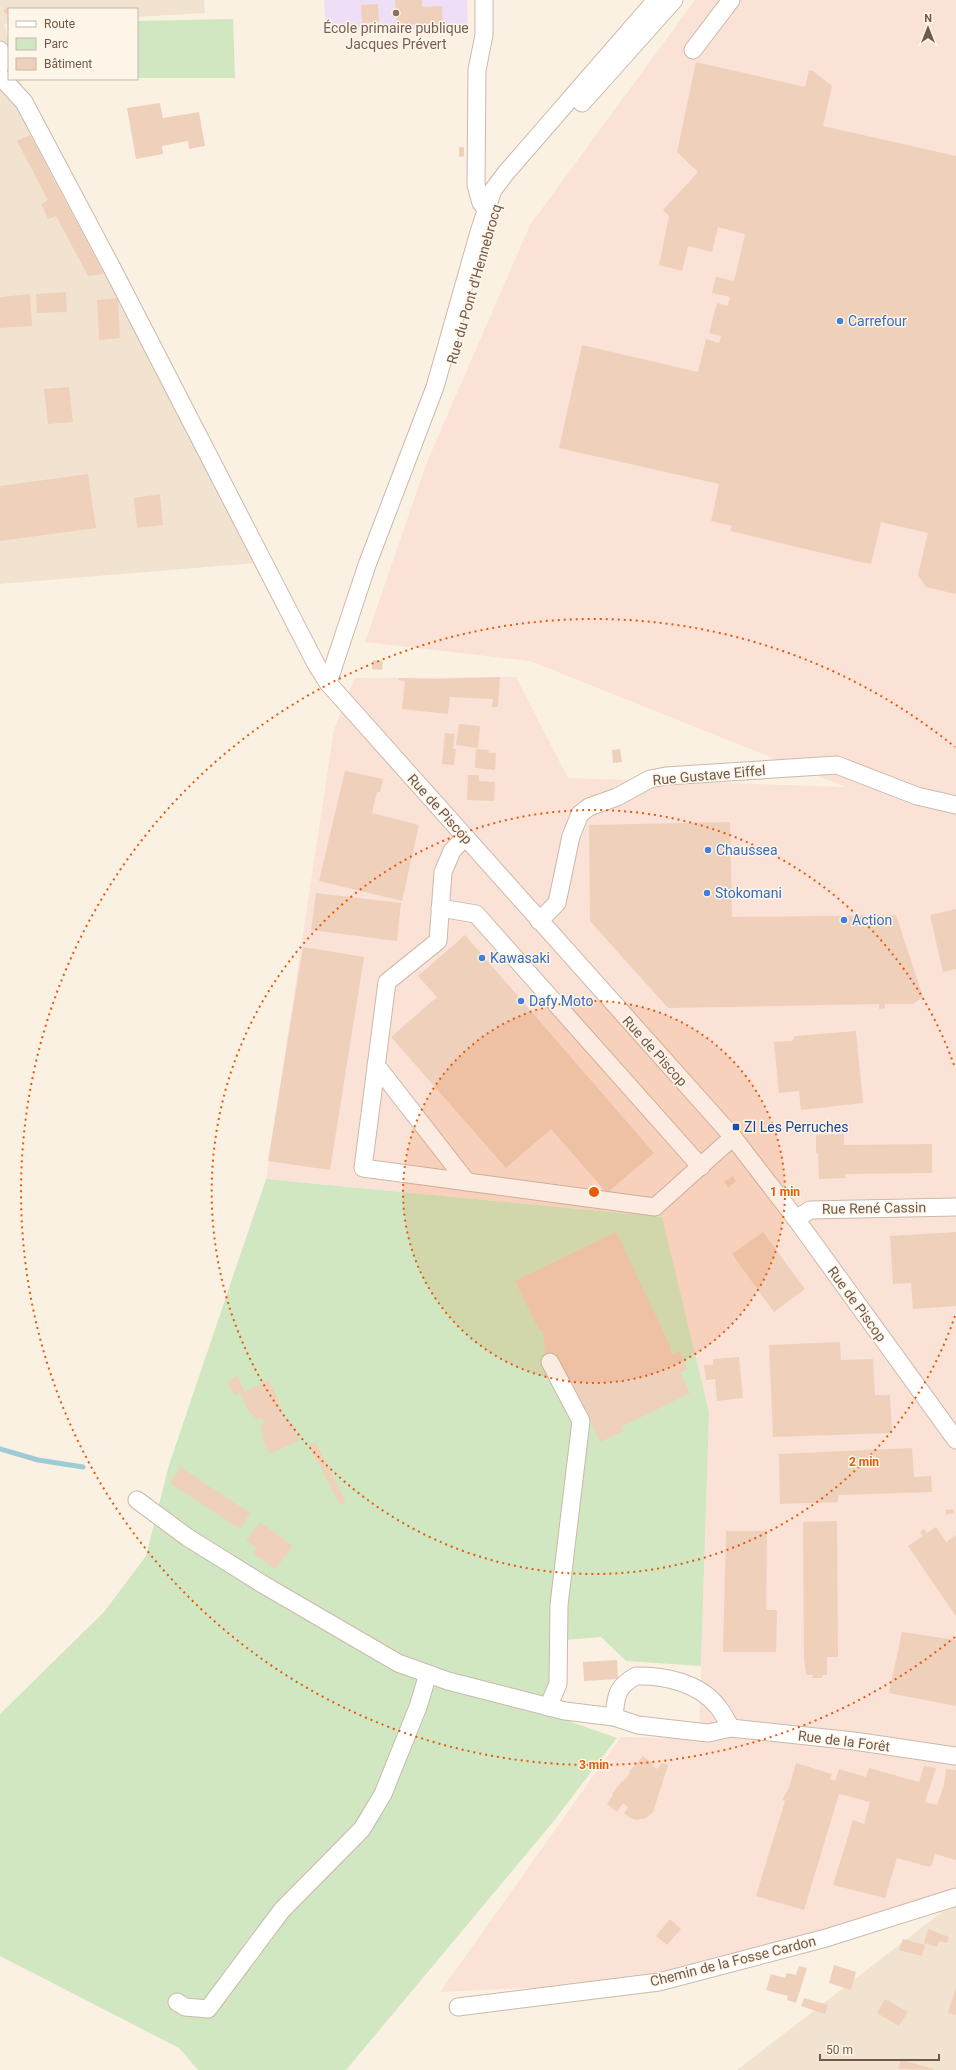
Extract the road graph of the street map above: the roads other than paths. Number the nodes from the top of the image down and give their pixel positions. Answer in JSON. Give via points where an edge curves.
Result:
{"nodes":[{"id":1,"x":484,"y":0,"type":"edge"},
{"id":2,"x":656,"y":0,"type":"edge"},
{"id":3,"x":674,"y":0,"type":"edge"},
{"id":4,"x":731,"y":0,"type":"edge"},
{"id":5,"x":0,"y":50,"type":"edge"},
{"id":6,"x":693,"y":50,"type":"dead end"},
{"id":7,"x":0,"y":66,"type":"edge"},
{"id":8,"x":0,"y":76,"type":"edge"},
{"id":9,"x":488,"y":210,"type":"junction"},
{"id":10,"x":360,"y":592,"type":"junction"},
{"id":11,"x":328,"y":683,"type":"junction"},
{"id":12,"x":956,"y":805,"type":"edge"},
{"id":13,"x":465,"y":837,"type":"junction"},
{"id":14,"x":440,"y":908,"type":"junction"},
{"id":15,"x":539,"y":921,"type":"junction"},
{"id":16,"x":376,"y":1065,"type":"junction"},
{"id":17,"x":733,"y":1137,"type":"junction"},
{"id":18,"x":701,"y":1167,"type":"junction"},
{"id":19,"x":468,"y":1182,"type":"junction"},
{"id":20,"x":956,"y":1207,"type":"edge"},
{"id":21,"x":796,"y":1220,"type":"junction"},
{"id":22,"x":550,"y":1362,"type":"dead end"},
{"id":23,"x":956,"y":1440,"type":"edge"},
{"id":24,"x":137,"y":1500,"type":"dead end"},
{"id":25,"x":428,"y":1674,"type":"junction"},
{"id":26,"x":548,"y":1707,"type":"junction"},
{"id":27,"x":614,"y":1717,"type":"junction"},
{"id":28,"x":731,"y":1728,"type":"junction"},
{"id":29,"x":956,"y":1756,"type":"edge"},
{"id":30,"x":956,"y":1897,"type":"edge"},
{"id":31,"x":178,"y":2002,"type":"dead end"},
{"id":32,"x":458,"y":2006,"type":"dead end"}],
"edges":[{"from":1,"to":9,"type":"street","via":[[484,35],[477,70],[476,185],[481,203]]},
{"from":2,"to":9,"type":"street","name":"Rue du Pont d'Hennebrocq","via":[[505,174],[493,190]]},
{"from":3,"to":10,"type":"street","name":"Rue du Pont d'Hennebrocq","via":[[501,192],[495,204],[491,227],[443,390],[373,569]]},
{"from":4,"to":6,"type":"street"},
{"from":5,"to":7,"type":"street"},
{"from":8,"to":11,"type":"street","name":"Rue de Piscop","via":[[24,102]]},
{"from":9,"to":10,"type":"street","name":"Rue du Pont d'Hennebrocq","via":[[479,232],[435,387],[367,565]]},
{"from":10,"to":11,"type":"street","name":"Rue du Pont d'Hennebrocq"},
{"from":11,"to":13,"type":"street","name":"Rue de Piscop"},
{"from":12,"to":15,"type":"street","name":"Rue Gustave Eiffel","via":[[917,796],[837,765],[650,779],[617,797],[589,807],[580,814],[570,836],[557,903]]},
{"from":13,"to":14,"type":"street","via":[[452,851],[443,872]]},
{"from":13,"to":15,"type":"street","name":"Rue de Piscop"},
{"from":14,"to":16,"type":"street","via":[[438,941],[387,982]]},
{"from":14,"to":18,"type":"street","via":[[476,914]]},
{"from":15,"to":17,"type":"street","name":"Rue de Piscop"},
{"from":16,"to":19,"type":"street"},
{"from":16,"to":19,"type":"street","via":[[363,1168]]},
{"from":17,"to":18,"type":"street"},
{"from":17,"to":21,"type":"street","name":"Rue de Piscop"},
{"from":18,"to":19,"type":"street","via":[[655,1207]]},
{"from":20,"to":21,"type":"street","name":"Rue René Cassin","via":[[810,1210]]},
{"from":21,"to":23,"type":"street","name":"Rue de Piscop"},
{"from":22,"to":26,"type":"street","via":[[581,1421],[559,1605],[558,1684]]},
{"from":24,"to":25,"type":"street","name":"Rue de la Forêt","via":[[187,1537],[264,1585],[398,1663]]},
{"from":25,"to":26,"type":"street","name":"Rue de la Forêt","via":[[448,1682]]},
{"from":25,"to":31,"type":"street","via":[[418,1707],[383,1794],[362,1829],[282,1910],[208,2009],[185,2007]]},
{"from":26,"to":27,"type":"street","name":"Rue de la Forêt"},
{"from":27,"to":28,"type":"street","name":"Rue de la Forêt","via":[[638,1724],[708,1733]]},
{"from":27,"to":28,"type":"street","via":[[615,1701],[623,1683],[636,1676],[650,1676],[685,1683],[703,1694],[718,1706]]},
{"from":28,"to":29,"type":"street","name":"Rue de la Forêt","via":[[854,1741]]},
{"from":30,"to":32,"type":"street","name":"Chemin de la Fosse Cardon","via":[[826,1938],[659,1982]]}]}
